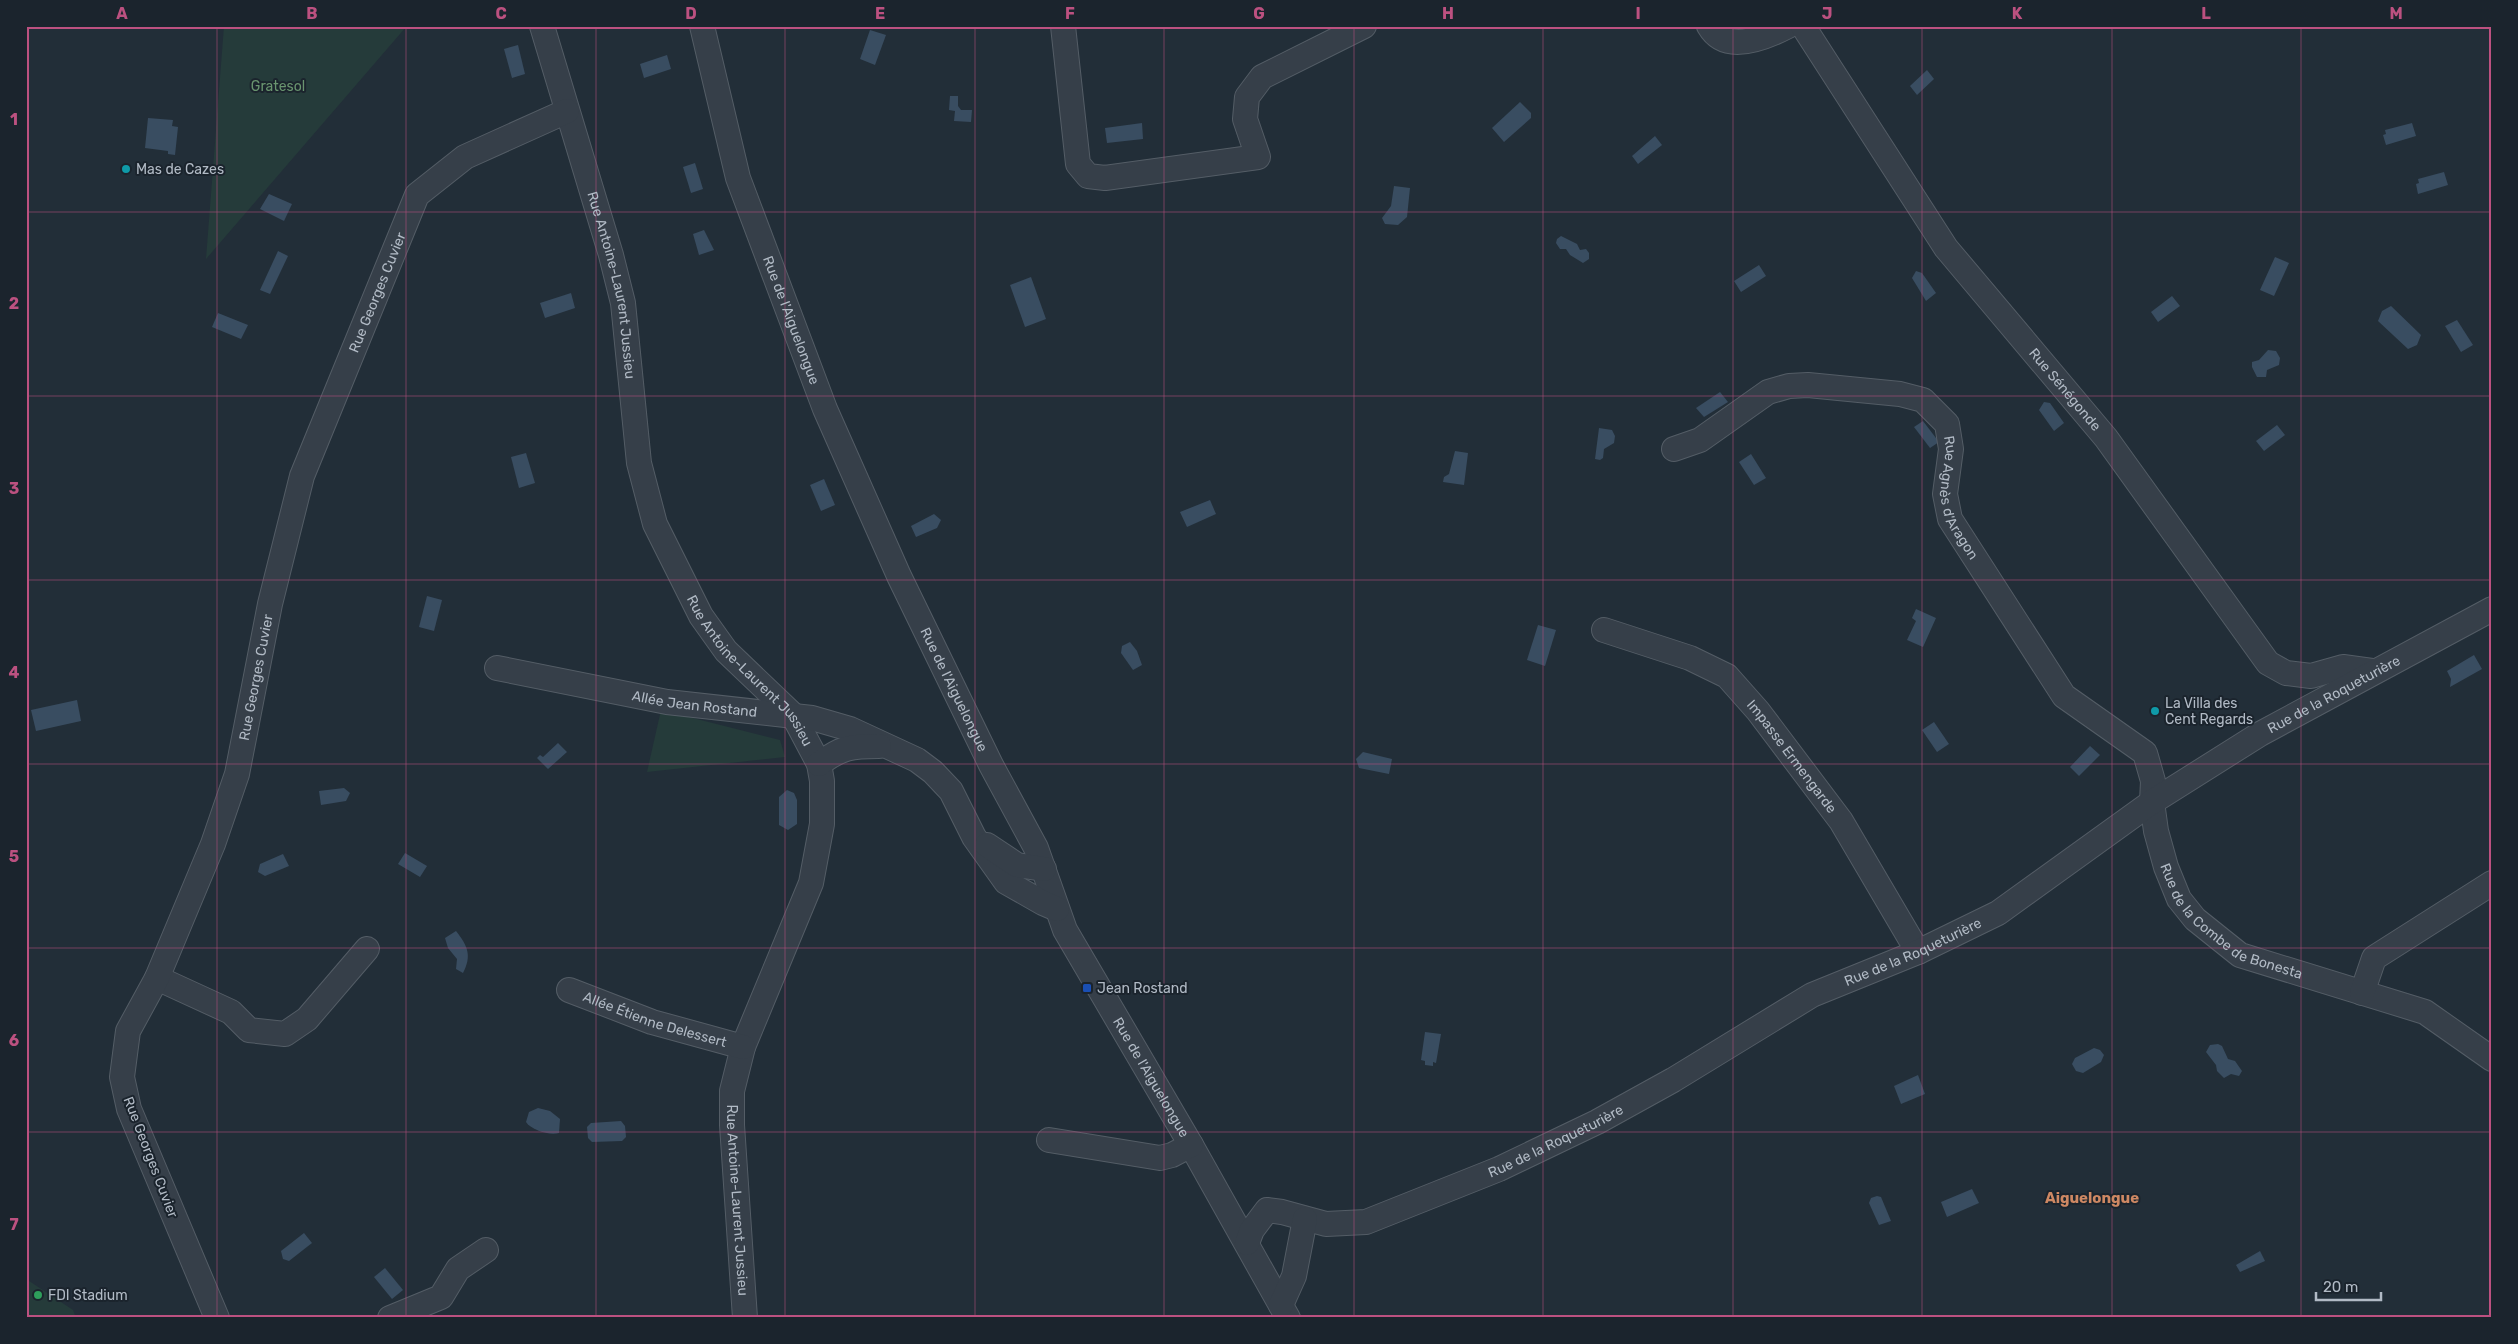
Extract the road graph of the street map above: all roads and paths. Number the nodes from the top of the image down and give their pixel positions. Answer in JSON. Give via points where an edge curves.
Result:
{"nodes":[{"id":1,"x":542,"y":26,"type":"edge"},
{"id":2,"x":702,"y":26,"type":"edge"},
{"id":3,"x":1063,"y":26,"type":"edge"},
{"id":4,"x":1364,"y":26,"type":"edge"},
{"id":5,"x":1709,"y":26,"type":"edge"},
{"id":6,"x":1788,"y":26,"type":"edge"},
{"id":7,"x":1803,"y":26,"type":"edge"},
{"id":8,"x":566,"y":111,"type":"junction"},
{"id":9,"x":1674,"y":449,"type":"dead end"},
{"id":10,"x":2492,"y":609,"type":"edge"},
{"id":11,"x":1604,"y":630,"type":"dead end"},
{"id":12,"x":497,"y":668,"type":"dead end"},
{"id":13,"x":2372,"y":672,"type":"junction"},
{"id":14,"x":793,"y":715,"type":"junction"},
{"id":15,"x":889,"y":746,"type":"junction"},
{"id":16,"x":818,"y":764,"type":"junction"},
{"id":17,"x":2152,"y":802,"type":"junction"},
{"id":18,"x":974,"y":837,"type":"junction"},
{"id":19,"x":1044,"y":869,"type":"junction"},
{"id":20,"x":2492,"y":883,"type":"edge"},
{"id":21,"x":1057,"y":909,"type":"junction"},
{"id":22,"x":367,"y":949,"type":"dead end"},
{"id":23,"x":1918,"y":952,"type":"junction"},
{"id":24,"x":157,"y":978,"type":"junction"},
{"id":25,"x":569,"y":990,"type":"dead end"},
{"id":26,"x":2362,"y":993,"type":"junction"},
{"id":27,"x":743,"y":1047,"type":"junction"},
{"id":28,"x":2492,"y":1059,"type":"edge"},
{"id":29,"x":1049,"y":1140,"type":"dead end"},
{"id":30,"x":1191,"y":1145,"type":"junction"},
{"id":31,"x":1224,"y":1202,"type":"junction"},
{"id":32,"x":1267,"y":1210,"type":"junction"},
{"id":33,"x":1305,"y":1219,"type":"junction"},
{"id":34,"x":486,"y":1250,"type":"dead end"},
{"id":35,"x":1252,"y":1252,"type":"junction"},
{"id":36,"x":1297,"y":1260,"type":"junction"},
{"id":37,"x":1284,"y":1311,"type":"edge"},
{"id":38,"x":217,"y":1318,"type":"edge"},
{"id":39,"x":390,"y":1318,"type":"edge"},
{"id":40,"x":745,"y":1318,"type":"edge"}],
"edges":[{"from":1,"to":8,"type":"street","name":"Rue Antoine-Laurent Jussieu"},
{"from":2,"to":19,"type":"street","name":"Rue de l'Aiguelongue","via":[[738,178],[825,409],[898,576]]},
{"from":3,"to":4,"type":"street","via":[[1078,164],[1088,176],[1105,178],[1258,157],[1245,119],[1248,97],[1262,77]]},
{"from":5,"to":6,"type":"street","via":[[1728,41],[1754,41]]},
{"from":7,"to":13,"type":"street","name":"Rue Sénégonde","via":[[1946,248],[2106,438],[2268,663],[2286,673],[2311,676],[2343,667]]},
{"from":8,"to":14,"type":"street","name":"Rue Antoine-Laurent Jussieu","via":[[624,303],[639,463],[655,524],[698,610],[726,651]]},
{"from":8,"to":24,"type":"street","name":"Rue Georges Cuvier","via":[[465,157],[417,195],[302,476],[270,604],[237,774],[214,844]]},
{"from":9,"to":17,"type":"street","name":"Rue Agnès d'Aragon","via":[[1700,440],[1768,392],[1789,386],[1900,394],[1923,400],[1948,424],[1950,432],[1945,494],[1950,519],[2064,696],[2145,752],[2153,781]]},
{"from":10,"to":13,"type":"street","name":"Rue de la Roqueturière"},
{"from":11,"to":23,"type":"street","name":"Impasse Ermengarde","via":[[1690,658],[1727,676],[1758,711],[1841,821]]},
{"from":12,"to":14,"type":"street","name":"Allée Jean Rostand","via":[[667,702]]},
{"from":13,"to":17,"type":"street","name":"Rue de la Roqueturière","via":[[2260,734]]},
{"from":14,"to":15,"type":"street","name":"Allée Jean Rostand","via":[[850,729]]},
{"from":14,"to":16,"type":"street","name":"Rue Antoine-Laurent Jussieu"},
{"from":15,"to":16,"type":"street","name":"Allée Jean Rostand","via":[[851,746],[836,751]]},
{"from":15,"to":18,"type":"street","name":"Allée Jean Rostand","via":[[918,760],[951,791]]},
{"from":16,"to":27,"type":"street","name":"Rue Antoine-Laurent Jussieu","via":[[822,781],[822,824],[811,883]]},
{"from":17,"to":23,"type":"street","name":"Rue de la Roqueturière","via":[[1998,913]]},
{"from":17,"to":26,"type":"street","name":"Rue de la Combe de Bonesta","via":[[2166,867],[2178,899],[2195,919],[2240,955]]},
{"from":18,"to":19,"type":"street","via":[[1017,865]]},
{"from":18,"to":21,"type":"street","name":"Allée Jean Rostand","via":[[1006,882]]},
{"from":19,"to":21,"type":"street","name":"Rue de l'Aiguelongue"},
{"from":20,"to":26,"type":"street","via":[[2374,958]]},
{"from":21,"to":30,"type":"street","name":"Rue de l'Aiguelongue","via":[[1065,930]]},
{"from":22,"to":24,"type":"street","via":[[307,1018],[285,1034],[249,1030],[230,1012]]},
{"from":23,"to":33,"type":"street","name":"Rue de la Roqueturière","via":[[1812,995],[1673,1080],[1597,1122],[1499,1169],[1366,1222],[1326,1224]]},
{"from":24,"to":38,"type":"street","name":"Rue Georges Cuvier","via":[[128,1031],[122,1077],[129,1109]]},
{"from":25,"to":27,"type":"street","name":"Allée Étienne Delessert","via":[[652,1022]]},
{"from":26,"to":28,"type":"street","name":"Rue de la Combe de Bonesta","via":[[2425,1012]]},
{"from":27,"to":40,"type":"street","name":"Rue Antoine-Laurent Jussieu","via":[[732,1091],[732,1125]]},
{"from":29,"to":30,"type":"street","via":[[1160,1158]]},
{"from":30,"to":31,"type":"street","name":"Rue de l'Aiguelongue"},
{"from":31,"to":32,"type":"street","name":"Rue de la Roqueturière"},
{"from":31,"to":35,"type":"street","name":"Rue de l'Aiguelongue"},
{"from":32,"to":33,"type":"street","name":"Rue de la Roqueturière"},
{"from":32,"to":35,"type":"street","via":[[1252,1230]]},
{"from":33,"to":36,"type":"street"},
{"from":34,"to":39,"type":"street","via":[[458,1269],[441,1297]]},
{"from":35,"to":36,"type":"street","via":[[1273,1266],[1285,1266]]},
{"from":35,"to":37,"type":"street","name":"Rue de l'Aiguelongue"},
{"from":36,"to":37,"type":"street"}]}
